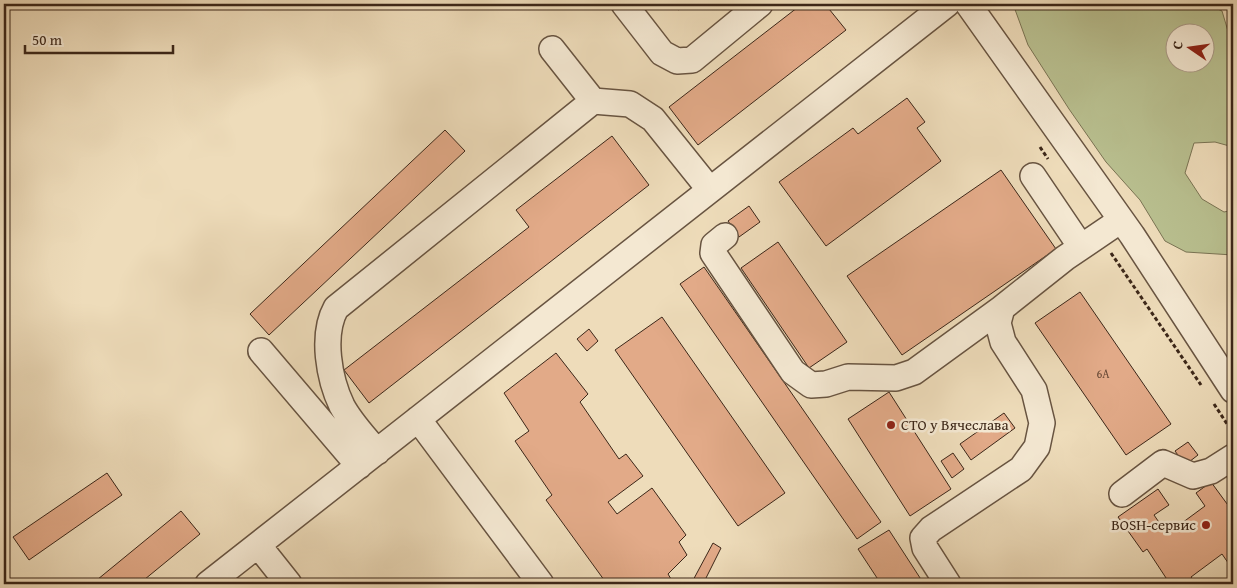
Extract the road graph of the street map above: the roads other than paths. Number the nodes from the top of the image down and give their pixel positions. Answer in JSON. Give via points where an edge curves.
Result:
{"nodes":[{"id":1,"x":624,"y":4,"type":"edge"},
{"id":2,"x":760,"y":4,"type":"edge"},
{"id":3,"x":951,"y":4,"type":"edge"},
{"id":4,"x":552,"y":49,"type":"dead end"},
{"id":5,"x":593,"y":101,"type":"junction"},
{"id":6,"x":1033,"y":176,"type":"dead end"},
{"id":7,"x":710,"y":190,"type":"junction"},
{"id":8,"x":1121,"y":220,"type":"junction"},
{"id":9,"x":725,"y":236,"type":"dead end"},
{"id":10,"x":1081,"y":247,"type":"junction"},
{"id":11,"x":1002,"y":308,"type":"junction"},
{"id":12,"x":262,"y":351,"type":"dead end"},
{"id":13,"x":1233,"y":390,"type":"edge"},
{"id":14,"x":418,"y":419,"type":"junction"},
{"id":15,"x":368,"y":459,"type":"junction"},
{"id":16,"x":1231,"y":464,"type":"edge"},
{"id":17,"x":1122,"y":494,"type":"dead end"},
{"id":18,"x":258,"y":545,"type":"junction"},
{"id":19,"x":208,"y":584,"type":"edge"},
{"id":20,"x":289,"y":584,"type":"edge"},
{"id":21,"x":541,"y":584,"type":"edge"},
{"id":22,"x":948,"y":584,"type":"edge"}],
"edges":[{"from":1,"to":2,"type":"street","via":[[662,53],[676,61],[692,60]]},
{"from":3,"to":7,"type":"street"},
{"from":3,"to":8,"type":"street"},
{"from":4,"to":5,"type":"street"},
{"from":5,"to":7,"type":"street","via":[[630,104],[653,119]]},
{"from":5,"to":15,"type":"street","via":[[336,308],[330,320],[328,340],[332,375]]},
{"from":6,"to":10,"type":"street"},
{"from":7,"to":14,"type":"street"},
{"from":8,"to":10,"type":"street"},
{"from":8,"to":13,"type":"street"},
{"from":9,"to":11,"type":"street","via":[[714,245],[713,253],[792,372],[811,385],[848,377],[896,378],[914,372]]},
{"from":10,"to":11,"type":"street"},
{"from":11,"to":22,"type":"street","via":[[998,323],[1004,342],[1034,390],[1042,423],[1037,447],[1021,469],[931,529],[924,538],[925,548]]},
{"from":12,"to":15,"type":"street"},
{"from":14,"to":15,"type":"street"},
{"from":14,"to":21,"type":"street"},
{"from":15,"to":18,"type":"street"},
{"from":16,"to":17,"type":"street","via":[[1193,476],[1164,463]]},
{"from":18,"to":19,"type":"street"},
{"from":18,"to":20,"type":"street"}]}
